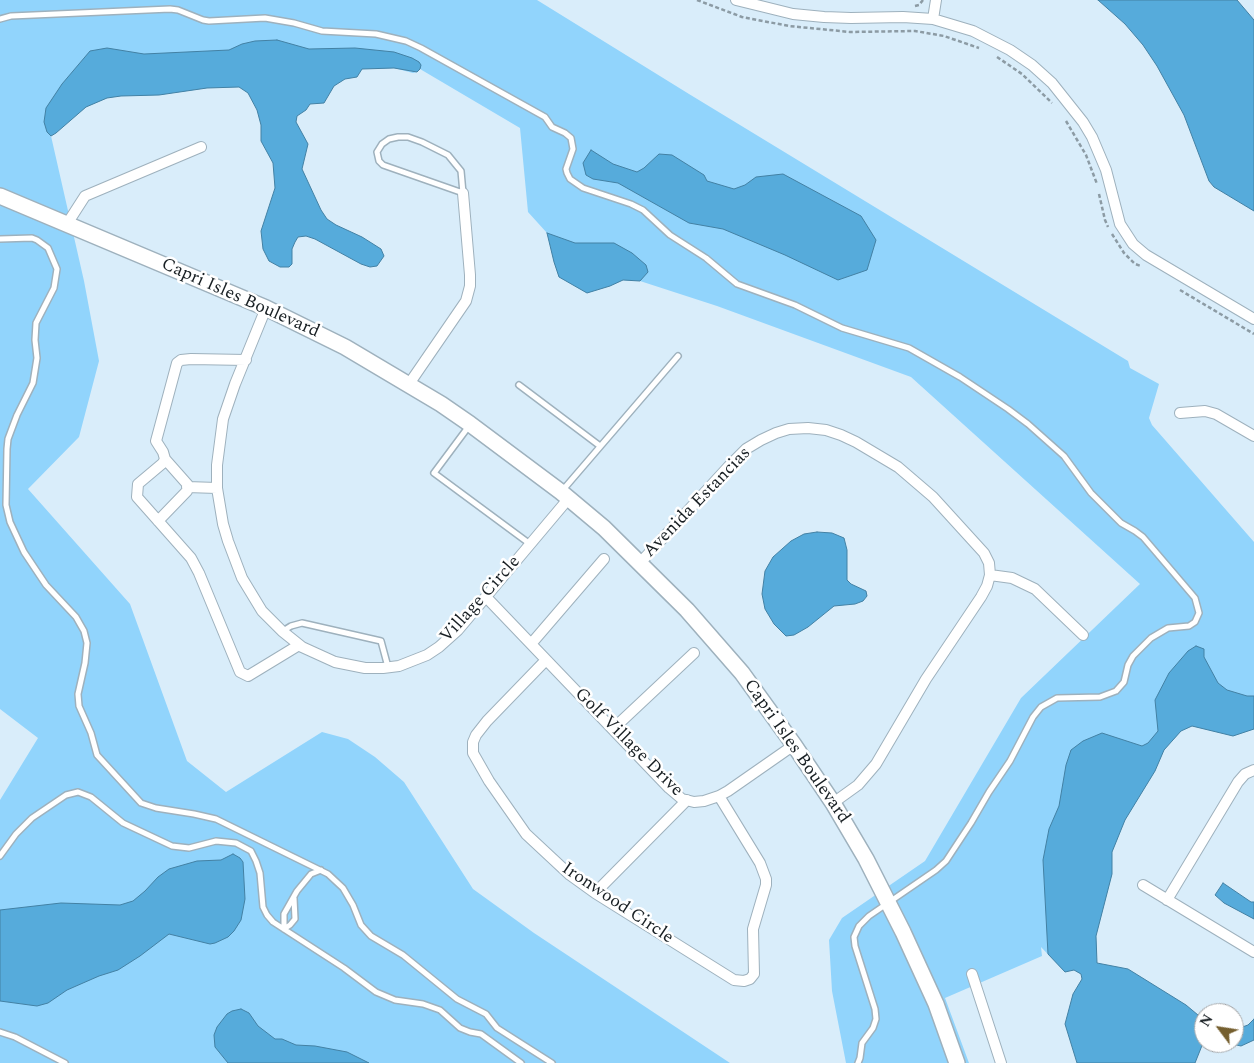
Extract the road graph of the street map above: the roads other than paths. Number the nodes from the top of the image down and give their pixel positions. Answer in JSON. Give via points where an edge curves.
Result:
{"nodes":[{"id":1,"x":736,"y":0,"type":"edge"},
{"id":2,"x":936,"y":0,"type":"edge"},
{"id":3,"x":0,"y":19,"type":"edge"},
{"id":4,"x":932,"y":19,"type":"junction"},
{"id":5,"x":202,"y":147,"type":"dead end"},
{"id":6,"x":463,"y":193,"type":"junction"},
{"id":7,"x":0,"y":196,"type":"edge"},
{"id":8,"x":67,"y":224,"type":"junction"},
{"id":9,"x":0,"y":239,"type":"edge"},
{"id":10,"x":266,"y":308,"type":"junction"},
{"id":11,"x":1254,"y":319,"type":"edge"},
{"id":12,"x":678,"y":356,"type":"dead end"},
{"id":13,"x":246,"y":360,"type":"junction"},
{"id":14,"x":409,"y":384,"type":"junction"},
{"id":15,"x":519,"y":385,"type":"dead end"},
{"id":16,"x":1180,"y":413,"type":"dead end"},
{"id":17,"x":470,"y":424,"type":"junction"},
{"id":18,"x":1254,"y":436,"type":"edge"},
{"id":19,"x":600,"y":446,"type":"junction"},
{"id":20,"x":166,"y":459,"type":"junction"},
{"id":21,"x":187,"y":487,"type":"junction"},
{"id":22,"x":217,"y":488,"type":"junction"},
{"id":23,"x":565,"y":495,"type":"junction"},
{"id":24,"x":158,"y":521,"type":"junction"},
{"id":25,"x":530,"y":544,"type":"junction"},
{"id":26,"x":604,"y":559,"type":"dead end"},
{"id":27,"x":640,"y":563,"type":"junction"},
{"id":28,"x":990,"y":575,"type":"junction"},
{"id":29,"x":486,"y":597,"type":"junction"},
{"id":30,"x":282,"y":631,"type":"junction"},
{"id":31,"x":1083,"y":635,"type":"dead end"},
{"id":32,"x":299,"y":644,"type":"junction"},
{"id":33,"x":531,"y":644,"type":"junction"},
{"id":34,"x":694,"y":653,"type":"dead end"},
{"id":35,"x":546,"y":660,"type":"junction"},
{"id":36,"x":388,"y":668,"type":"junction"},
{"id":37,"x":613,"y":729,"type":"junction"},
{"id":38,"x":794,"y":745,"type":"junction"},
{"id":39,"x":1254,"y":770,"type":"edge"},
{"id":40,"x":719,"y":796,"type":"junction"},
{"id":41,"x":687,"y":800,"type":"junction"},
{"id":42,"x":833,"y":803,"type":"junction"},
{"id":43,"x":0,"y":856,"type":"edge"},
{"id":44,"x":321,"y":870,"type":"junction"},
{"id":45,"x":1143,"y":885,"type":"dead end"},
{"id":46,"x":595,"y":893,"type":"junction"},
{"id":47,"x":294,"y":898,"type":"junction"},
{"id":48,"x":1167,"y":900,"type":"junction"},
{"id":49,"x":888,"y":902,"type":"junction"},
{"id":50,"x":284,"y":929,"type":"junction"},
{"id":51,"x":1254,"y":952,"type":"edge"},
{"id":52,"x":972,"y":974,"type":"dead end"},
{"id":53,"x":0,"y":1032,"type":"edge"},
{"id":54,"x":65,"y":1063,"type":"edge"},
{"id":55,"x":521,"y":1063,"type":"edge"},
{"id":56,"x":552,"y":1063,"type":"edge"},
{"id":57,"x":858,"y":1063,"type":"edge"},
{"id":58,"x":957,"y":1063,"type":"edge"},
{"id":59,"x":1001,"y":1063,"type":"edge"}],
"edges":[{"from":1,"to":4,"type":"street","via":[[793,14]]},
{"from":2,"to":4,"type":"street"},
{"from":3,"to":49,"type":"lane","via":[[170,9],[203,20],[219,22],[266,18],[322,31],[376,34],[406,41],[537,112],[552,127],[568,135],[573,149],[567,173],[578,185],[643,210],[674,237],[742,286],[791,303],[857,334],[909,348],[937,363],[1019,417],[1064,456],[1091,493],[1121,523],[1143,538],[1195,598],[1198,616],[1189,626],[1168,628],[1151,638],[1133,656],[1124,682],[1116,691],[1100,697],[1057,698],[1041,706],[951,855],[936,870]]},
{"from":4,"to":11,"type":"street","via":[[992,40],[1052,82],[1092,137],[1127,237],[1146,255]]},
{"from":5,"to":8,"type":"street","via":[[85,196]]},
{"from":6,"to":6,"type":"lane","via":[[461,171],[448,155],[436,148],[408,137],[398,137],[389,139],[377,152],[379,161],[384,165]]},
{"from":6,"to":14,"type":"street","via":[[470,286],[462,309]]},
{"from":7,"to":8,"type":"street","name":"Capri Isles Boulevard"},
{"from":8,"to":10,"type":"street","name":"Capri Isles Boulevard"},
{"from":9,"to":44,"type":"lane","via":[[37,240],[48,248],[57,269],[54,288],[36,323],[37,358],[33,382],[8,439],[6,505],[24,552],[84,631],[86,663],[78,694],[79,706],[95,751],[141,803],[216,819]]},
{"from":10,"to":13,"type":"street","name":"Village Circle"},
{"from":10,"to":14,"type":"street","name":"Capri Isles Boulevard","via":[[345,347]]},
{"from":12,"to":19,"type":"lane"},
{"from":13,"to":20,"type":"street","via":[[192,359],[177,363],[156,441]]},
{"from":13,"to":22,"type":"street","name":"Village Circle","via":[[223,419]]},
{"from":14,"to":17,"type":"street","name":"Capri Isles Boulevard"},
{"from":15,"to":19,"type":"lane"},
{"from":16,"to":18,"type":"street","via":[[1205,411],[1216,414]]},
{"from":17,"to":23,"type":"street","name":"Capri Isles Boulevard"},
{"from":17,"to":25,"type":"lane","via":[[434,473]]},
{"from":19,"to":23,"type":"lane"},
{"from":20,"to":21,"type":"street"},
{"from":20,"to":24,"type":"street","via":[[138,484],[137,497]]},
{"from":21,"to":22,"type":"street"},
{"from":21,"to":24,"type":"street","via":[[182,498]]},
{"from":22,"to":30,"type":"street","name":"Village Circle","via":[[223,524],[236,565],[262,611]]},
{"from":23,"to":25,"type":"street","name":"Village Circle"},
{"from":23,"to":27,"type":"street","name":"Capri Isles Boulevard"},
{"from":24,"to":32,"type":"street","via":[[199,572],[240,672],[248,676]]},
{"from":25,"to":29,"type":"street","name":"Village Circle"},
{"from":26,"to":33,"type":"street"},
{"from":27,"to":28,"type":"street","name":"Avenida Estancias","via":[[746,449],[776,433],[808,428],[848,438],[908,474],[933,496],[984,553]]},
{"from":27,"to":38,"type":"street","name":"Capri Isles Boulevard","via":[[723,652]]},
{"from":28,"to":31,"type":"street","via":[[1012,578],[1035,589]]},
{"from":28,"to":42,"type":"street","via":[[984,592],[926,679],[876,764],[858,785]]},
{"from":29,"to":33,"type":"street"},
{"from":29,"to":36,"type":"street","name":"Village Circle","via":[[439,647],[414,661]]},
{"from":30,"to":32,"type":"street","name":"Village Circle"},
{"from":30,"to":36,"type":"lane","via":[[302,623],[380,641]]},
{"from":32,"to":36,"type":"street","name":"Village Circle","via":[[335,662],[365,668]]},
{"from":33,"to":35,"type":"street"},
{"from":34,"to":37,"type":"street"},
{"from":35,"to":37,"type":"street","name":"Golf Village Drive"},
{"from":35,"to":46,"type":"street","name":"Ironwood Circle","via":[[480,730],[473,752],[526,834],[560,867]]},
{"from":37,"to":41,"type":"street","name":"Golf Village Drive","via":[[677,796]]},
{"from":38,"to":40,"type":"street","name":"Golf Village Drive"},
{"from":38,"to":42,"type":"street","name":"Capri Isles Boulevard"},
{"from":39,"to":48,"type":"street","via":[[1238,782]]},
{"from":40,"to":41,"type":"street","name":"Golf Village Drive","via":[[704,801]]},
{"from":40,"to":46,"type":"street","name":"Ironwood Circle","via":[[760,863],[766,879],[753,929],[755,968],[750,979],[734,980]]},
{"from":41,"to":46,"type":"street"},
{"from":42,"to":49,"type":"street","name":"Capri Isles Boulevard"},
{"from":43,"to":50,"type":"lane","via":[[32,818],[66,795],[78,792],[91,797],[124,823],[172,846],[189,848],[222,841],[243,845],[258,866],[265,912]]},
{"from":44,"to":47,"type":"lane","via":[[301,884]]},
{"from":44,"to":56,"type":"lane","via":[[343,888],[361,925],[371,936],[403,955],[458,999],[486,1014],[497,1028]]},
{"from":45,"to":48,"type":"street"},
{"from":47,"to":50,"type":"lane","via":[[284,914]]},
{"from":47,"to":50,"type":"lane","via":[[295,918]]},
{"from":48,"to":51,"type":"street"},
{"from":49,"to":57,"type":"lane","via":[[862,922],[854,937],[876,1016],[874,1026],[862,1043]]},
{"from":49,"to":58,"type":"street","name":"Capri Isles Boulevard","via":[[936,1004]]},
{"from":50,"to":55,"type":"lane","via":[[376,992],[395,1000],[440,1010],[460,1028],[481,1034]]},
{"from":52,"to":59,"type":"street"},
{"from":53,"to":54,"type":"lane"}]}
